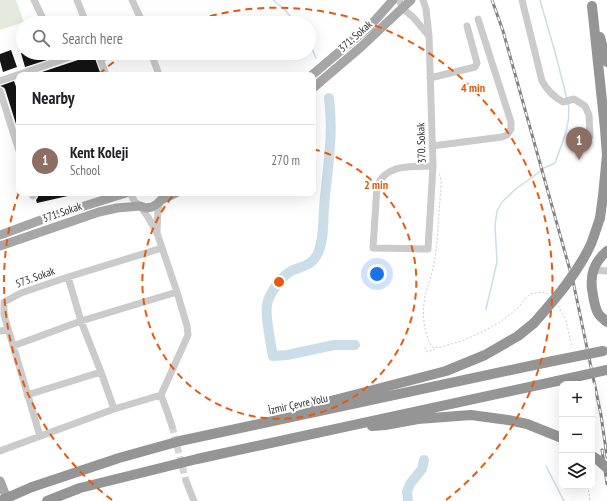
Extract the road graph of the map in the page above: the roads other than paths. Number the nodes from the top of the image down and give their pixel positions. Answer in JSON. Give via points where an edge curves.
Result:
{"nodes":[{"id":1,"x":34,"y":0,"type":"edge"},
{"id":2,"x":77,"y":0,"type":"edge"},
{"id":3,"x":132,"y":0,"type":"edge"},
{"id":4,"x":393,"y":0,"type":"edge"},
{"id":5,"x":411,"y":0,"type":"edge"},
{"id":6,"x":423,"y":0,"type":"edge"},
{"id":7,"x":522,"y":0,"type":"edge"},
{"id":8,"x":591,"y":3,"type":"edge"},
{"id":9,"x":401,"y":4,"type":"edge"},
{"id":10,"x":42,"y":16,"type":"edge"},
{"id":11,"x":83,"y":16,"type":"edge"},
{"id":12,"x":140,"y":16,"type":"edge"},
{"id":13,"x":478,"y":19,"type":"dead end"},
{"id":14,"x":467,"y":26,"type":"dead end"},
{"id":15,"x":429,"y":36,"type":"junction"},
{"id":16,"x":62,"y":60,"type":"edge"},
{"id":17,"x":100,"y":60,"type":"edge"},
{"id":18,"x":154,"y":60,"type":"edge"},
{"id":19,"x":607,"y":62,"type":"edge"},
{"id":20,"x":28,"y":72,"type":"edge"},
{"id":21,"x":105,"y":72,"type":"edge"},
{"id":22,"x":158,"y":72,"type":"edge"},
{"id":23,"x":316,"y":72,"type":"edge"},
{"id":24,"x":16,"y":76,"type":"edge"},
{"id":25,"x":430,"y":78,"type":"junction"},
{"id":26,"x":0,"y":82,"type":"edge"},
{"id":27,"x":316,"y":85,"type":"edge"},
{"id":28,"x":0,"y":91,"type":"edge"},
{"id":29,"x":590,"y":136,"type":"dead end"},
{"id":30,"x":16,"y":142,"type":"edge"},
{"id":31,"x":432,"y":146,"type":"junction"},
{"id":32,"x":433,"y":166,"type":"junction"},
{"id":33,"x":116,"y":196,"type":"edge"},
{"id":34,"x":132,"y":196,"type":"edge"},
{"id":35,"x":162,"y":197,"type":"edge"},
{"id":36,"x":140,"y":206,"type":"junction"},
{"id":37,"x":157,"y":233,"type":"junction"},
{"id":38,"x":0,"y":235,"type":"edge"},
{"id":39,"x":0,"y":246,"type":"edge"},
{"id":40,"x":162,"y":248,"type":"junction"},
{"id":41,"x":607,"y":250,"type":"edge"},
{"id":42,"x":593,"y":270,"type":"junction"},
{"id":43,"x":607,"y":271,"type":"edge"},
{"id":44,"x":68,"y":277,"type":"junction"},
{"id":45,"x":177,"y":292,"type":"junction"},
{"id":46,"x":81,"y":321,"type":"junction"},
{"id":47,"x":607,"y":322,"type":"edge"},
{"id":48,"x":8,"y":330,"type":"junction"},
{"id":49,"x":0,"y":331,"type":"edge"},
{"id":50,"x":13,"y":346,"type":"junction"},
{"id":51,"x":605,"y":350,"type":"edge"},
{"id":52,"x":607,"y":370,"type":"edge"},
{"id":53,"x":101,"y":372,"type":"junction"},
{"id":54,"x":27,"y":395,"type":"junction"},
{"id":55,"x":161,"y":396,"type":"junction"},
{"id":56,"x":114,"y":409,"type":"junction"},
{"id":57,"x":172,"y":426,"type":"tunnel mouth"},
{"id":58,"x":335,"y":429,"type":"junction"},
{"id":59,"x":223,"y":432,"type":"junction"},
{"id":60,"x":40,"y":436,"type":"junction"},
{"id":61,"x":559,"y":437,"type":"edge"},
{"id":62,"x":0,"y":451,"type":"edge"},
{"id":63,"x":595,"y":458,"type":"edge"},
{"id":64,"x":607,"y":468,"type":"edge"},
{"id":65,"x":0,"y":481,"type":"edge"},
{"id":66,"x":186,"y":481,"type":"tunnel mouth"},
{"id":67,"x":0,"y":501,"type":"edge"},
{"id":68,"x":8,"y":501,"type":"edge"},
{"id":69,"x":47,"y":501,"type":"edge"},
{"id":70,"x":194,"y":501,"type":"edge"}],
"edges":[{"from":1,"to":10,"type":"street"},
{"from":2,"to":11,"type":"street"},
{"from":3,"to":12,"type":"street"},
{"from":4,"to":23,"type":"main road","name":"371. Sokak","via":[[370,26]]},
{"from":5,"to":9,"type":"main road","name":"371. Sokak"},
{"from":6,"to":15,"type":"street","name":"370. Sokak"},
{"from":7,"to":29,"type":"street","via":[[544,86],[555,98],[563,102],[574,99],[585,106],[589,115]]},
{"from":8,"to":19,"type":"highway"},
{"from":8,"to":59,"type":"highway","bridge":true,"via":[[605,129],[604,196],[591,244],[575,273],[558,296],[534,323],[518,336],[485,355],[446,371],[264,418]]},
{"from":9,"to":15,"type":"street"},
{"from":9,"to":27,"type":"main road","name":"371. Sokak","via":[[388,21],[361,47]]},
{"from":13,"to":31,"type":"street","via":[[511,129],[502,137]]},
{"from":14,"to":25,"type":"street","via":[[477,63],[474,67]]},
{"from":15,"to":25,"type":"street","name":"370. Sokak"},
{"from":16,"to":20,"type":"street"},
{"from":17,"to":21,"type":"street"},
{"from":18,"to":22,"type":"street"},
{"from":24,"to":26,"type":"street"},
{"from":25,"to":31,"type":"street","name":"370. Sokak"},
{"from":28,"to":30,"type":"street"},
{"from":31,"to":32,"type":"street","name":"370. Sokak"},
{"from":32,"to":32,"type":"street","name":"370. Sokak","via":[[428,248],[373,248],[377,186],[383,176],[398,168]]},
{"from":33,"to":38,"type":"main road","name":"371. Sokak"},
{"from":34,"to":36,"type":"street"},
{"from":35,"to":36,"type":"main road","name":"371. Sokak","via":[[152,207]]},
{"from":35,"to":37,"type":"street","via":[[158,209]]},
{"from":36,"to":37,"type":"street"},
{"from":36,"to":39,"type":"main road","name":"371. Sokak","via":[[99,212]]},
{"from":37,"to":40,"type":"street"},
{"from":40,"to":44,"type":"street","name":"573. Sokak"},
{"from":40,"to":45,"type":"street"},
{"from":41,"to":42,"type":"highway"},
{"from":42,"to":43,"type":"street"},
{"from":42,"to":47,"type":"highway","via":[[591,284],[595,306],[599,315]]},
{"from":44,"to":46,"type":"street"},
{"from":44,"to":48,"type":"street","name":"573. Sokak","via":[[21,293],[4,302]]},
{"from":45,"to":46,"type":"street"},
{"from":45,"to":55,"type":"street","via":[[188,335]]},
{"from":46,"to":50,"type":"street"},
{"from":46,"to":53,"type":"street"},
{"from":48,"to":49,"type":"street"},
{"from":48,"to":50,"type":"street","name":"573. Sokak"},
{"from":50,"to":54,"type":"street","name":"573. Sokak"},
{"from":51,"to":59,"type":"highway","name":"İzmir Çevre Yolu","bridge":true},
{"from":52,"to":58,"type":"highway","bridge":true},
{"from":53,"to":54,"type":"street"},
{"from":53,"to":56,"type":"street"},
{"from":54,"to":60,"type":"street","name":"573. Sokak"},
{"from":55,"to":56,"type":"street"},
{"from":55,"to":57,"type":"street"},
{"from":56,"to":60,"type":"street"},
{"from":58,"to":61,"type":"highway","via":[[471,415],[527,424]]},
{"from":58,"to":69,"type":"highway","via":[[80,488]]},
{"from":59,"to":67,"type":"highway","name":"İzmir Çevre Yolu","bridge":true,"via":[[118,458],[32,487]]},
{"from":60,"to":62,"type":"street"},
{"from":63,"to":64,"type":"highway","bridge":true},
{"from":65,"to":68,"type":"main road"},
{"from":66,"to":70,"type":"street"}]}
